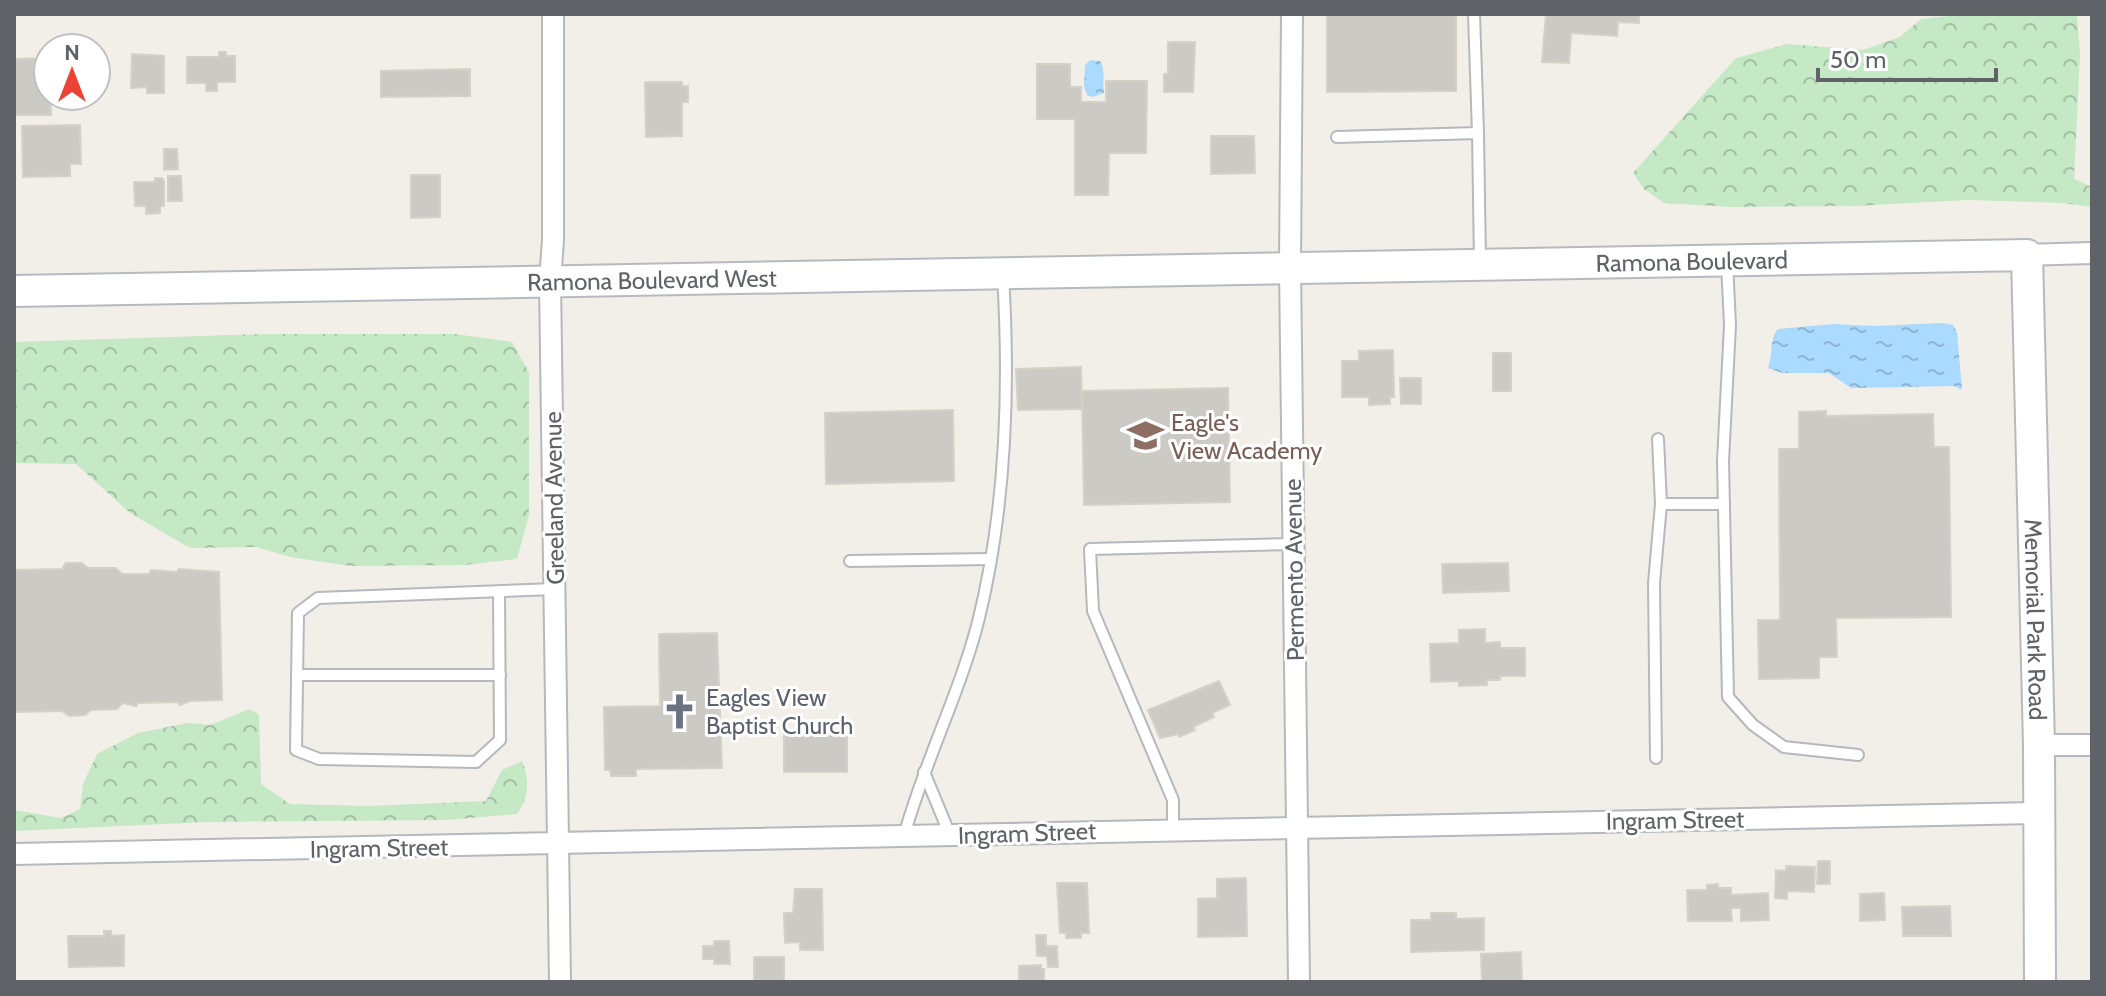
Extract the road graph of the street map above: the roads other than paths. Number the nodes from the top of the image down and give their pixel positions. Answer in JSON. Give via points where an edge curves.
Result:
{"nodes":[{"id":1,"x":553,"y":14,"type":"edge"},
{"id":2,"x":1292,"y":14,"type":"edge"},
{"id":3,"x":1474,"y":14,"type":"edge"},
{"id":4,"x":1478,"y":133,"type":"junction"},
{"id":5,"x":1337,"y":137,"type":"dead end"},
{"id":6,"x":2092,"y":253,"type":"edge"},
{"id":7,"x":2027,"y":255,"type":"junction"},
{"id":8,"x":1727,"y":260,"type":"junction"},
{"id":9,"x":1480,"y":264,"type":"junction"},
{"id":10,"x":1290,"y":267,"type":"junction"},
{"id":11,"x":1003,"y":273,"type":"junction"},
{"id":12,"x":550,"y":281,"type":"junction"},
{"id":13,"x":14,"y":291,"type":"edge"},
{"id":14,"x":1658,"y":439,"type":"dead end"},
{"id":15,"x":1661,"y":504,"type":"junction"},
{"id":16,"x":1724,"y":504,"type":"junction"},
{"id":17,"x":1294,"y":544,"type":"junction"},
{"id":18,"x":991,"y":559,"type":"junction"},
{"id":19,"x":850,"y":561,"type":"dead end"},
{"id":20,"x":555,"y":589,"type":"junction"},
{"id":21,"x":499,"y":591,"type":"junction"},
{"id":22,"x":297,"y":675,"type":"junction"},
{"id":23,"x":500,"y":675,"type":"junction"},
{"id":24,"x":2039,"y":745,"type":"junction"},
{"id":25,"x":2092,"y":745,"type":"edge"},
{"id":26,"x":1858,"y":755,"type":"dead end"},
{"id":27,"x":1656,"y":758,"type":"dead end"},
{"id":28,"x":924,"y":772,"type":"junction"},
{"id":29,"x":2040,"y":813,"type":"junction"},
{"id":30,"x":1298,"y":826,"type":"junction"},
{"id":31,"x":1173,"y":830,"type":"junction"},
{"id":32,"x":950,"y":835,"type":"junction"},
{"id":33,"x":903,"y":836,"type":"junction"},
{"id":34,"x":558,"y":845,"type":"junction"},
{"id":35,"x":14,"y":854,"type":"edge"},
{"id":36,"x":560,"y":982,"type":"edge"},
{"id":37,"x":1299,"y":982,"type":"edge"},
{"id":38,"x":2040,"y":982,"type":"edge"}],
"edges":[{"from":1,"to":12,"type":"street","name":"Greeland Avenue"},
{"from":2,"to":10,"type":"street","name":"Permento Avenue"},
{"from":3,"to":4,"type":"lane"},
{"from":4,"to":5,"type":"lane"},
{"from":4,"to":9,"type":"lane"},
{"from":6,"to":7,"type":"street","name":"Ramona Boulevard"},
{"from":7,"to":8,"type":"street","name":"Ramona Boulevard"},
{"from":7,"to":24,"type":"street","name":"Memorial Park Road"},
{"from":8,"to":9,"type":"street","name":"Ramona Boulevard"},
{"from":8,"to":16,"type":"lane"},
{"from":9,"to":10,"type":"street","name":"Ramona Boulevard"},
{"from":10,"to":11,"type":"street","name":"Ramona Boulevard West"},
{"from":10,"to":17,"type":"street","name":"Permento Avenue"},
{"from":11,"to":12,"type":"street","name":"Ramona Boulevard West"},
{"from":11,"to":18,"type":"lane","via":[[1003,453]]},
{"from":12,"to":13,"type":"street","name":"Ramona Boulevard West"},
{"from":12,"to":20,"type":"street","name":"Greeland Avenue"},
{"from":14,"to":15,"type":"lane"},
{"from":15,"to":16,"type":"lane"},
{"from":15,"to":27,"type":"lane","via":[[1654,583]]},
{"from":16,"to":26,"type":"lane","via":[[1728,697],[1753,725],[1784,747]]},
{"from":17,"to":30,"type":"street","name":"Permento Avenue"},
{"from":17,"to":31,"type":"lane","via":[[1090,549],[1093,611],[1173,800]]},
{"from":18,"to":19,"type":"lane"},
{"from":18,"to":28,"type":"lane","via":[[978,623]]},
{"from":20,"to":21,"type":"lane"},
{"from":20,"to":34,"type":"street","name":"Greeland Avenue"},
{"from":21,"to":22,"type":"lane","via":[[318,598],[298,613]]},
{"from":21,"to":23,"type":"lane"},
{"from":22,"to":23,"type":"lane"},
{"from":22,"to":23,"type":"lane","via":[[296,750],[319,759],[476,762],[500,740]]},
{"from":24,"to":25,"type":"street"},
{"from":24,"to":29,"type":"street","name":"Memorial Park Road"},
{"from":28,"to":32,"type":"lane"},
{"from":28,"to":33,"type":"lane"},
{"from":29,"to":30,"type":"street","name":"Ingram Street"},
{"from":29,"to":38,"type":"street","name":"Memorial Park Road"},
{"from":30,"to":31,"type":"street","name":"Ingram Street"},
{"from":30,"to":37,"type":"street","name":"Permento Avenue"},
{"from":31,"to":32,"type":"street","name":"Ingram Street"},
{"from":32,"to":33,"type":"street","name":"Ingram Street"},
{"from":33,"to":34,"type":"street","name":"Ingram Street"},
{"from":34,"to":35,"type":"street","name":"Ingram Street"},
{"from":34,"to":36,"type":"street","name":"Greeland Avenue"}]}
